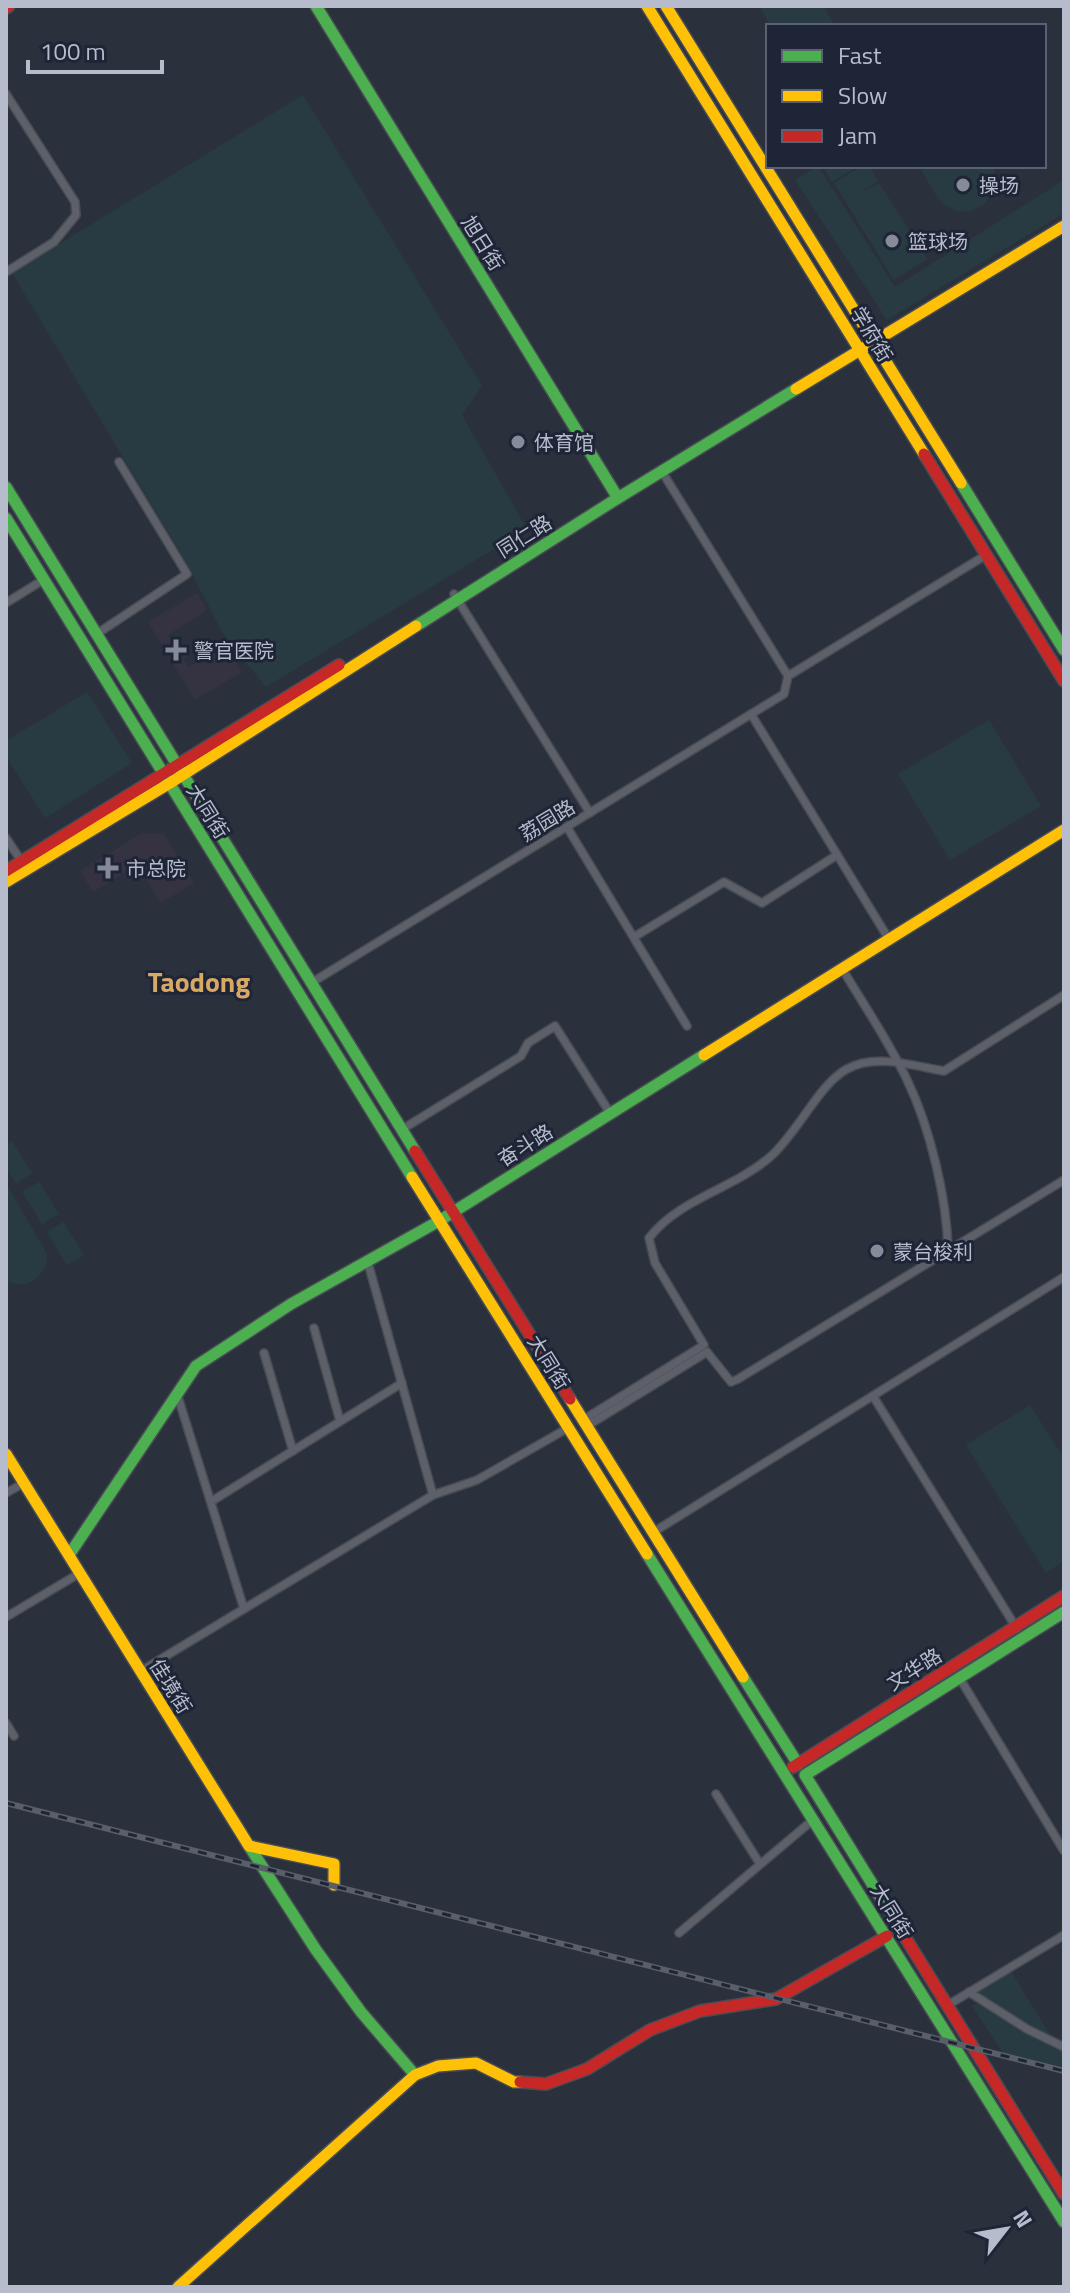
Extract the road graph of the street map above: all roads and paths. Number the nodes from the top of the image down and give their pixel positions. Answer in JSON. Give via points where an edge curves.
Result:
{"nodes":[{"id":1,"x":316,"y":6,"type":"edge"},
{"id":2,"x":647,"y":6,"type":"edge"},
{"id":3,"x":666,"y":6,"type":"edge"},
{"id":4,"x":6,"y":94,"type":"edge"},
{"id":5,"x":1064,"y":225,"type":"edge"},
{"id":6,"x":6,"y":272,"type":"edge"},
{"id":7,"x":871,"y":339,"type":"junction"},
{"id":8,"x":858,"y":346,"type":"junction"},
{"id":9,"x":119,"y":462,"type":"dead end"},
{"id":10,"x":661,"y":470,"type":"junction"},
{"id":11,"x":6,"y":487,"type":"edge"},
{"id":12,"x":617,"y":497,"type":"junction"},
{"id":13,"x":6,"y":518,"type":"edge"},
{"id":14,"x":986,"y":555,"type":"junction"},
{"id":15,"x":43,"y":580,"type":"junction"},
{"id":16,"x":456,"y":597,"type":"junction"},
{"id":17,"x":6,"y":603,"type":"edge"},
{"id":18,"x":95,"y":635,"type":"junction"},
{"id":19,"x":1062,"y":641,"type":"edge"},
{"id":20,"x":788,"y":676,"type":"junction"},
{"id":21,"x":1064,"y":681,"type":"edge"},
{"id":22,"x":751,"y":714,"type":"junction"},
{"id":23,"x":179,"y":770,"type":"junction"},
{"id":24,"x":166,"y":778,"type":"junction"},
{"id":25,"x":590,"y":813,"type":"junction"},
{"id":26,"x":567,"y":827,"type":"junction"},
{"id":27,"x":1064,"y":830,"type":"edge"},
{"id":28,"x":6,"y":838,"type":"edge"},
{"id":29,"x":837,"y":855,"type":"junction"},
{"id":30,"x":22,"y":862,"type":"junction"},
{"id":31,"x":6,"y":871,"type":"edge"},
{"id":32,"x":6,"y":882,"type":"edge"},
{"id":33,"x":634,"y":937,"type":"junction"},
{"id":34,"x":890,"y":941,"type":"junction"},
{"id":35,"x":843,"y":970,"type":"junction"},
{"id":36,"x":311,"y":983,"type":"junction"},
{"id":37,"x":1064,"y":995,"type":"edge"},
{"id":38,"x":687,"y":1026,"type":"dead end"},
{"id":39,"x":899,"y":1064,"type":"junction"},
{"id":40,"x":610,"y":1113,"type":"junction"},
{"id":41,"x":401,"y":1130,"type":"junction"},
{"id":42,"x":1064,"y":1180,"type":"edge"},
{"id":43,"x":452,"y":1211,"type":"junction"},
{"id":44,"x":439,"y":1221,"type":"junction"},
{"id":45,"x":948,"y":1250,"type":"junction"},
{"id":46,"x":368,"y":1263,"type":"junction"},
{"id":47,"x":1064,"y":1277,"type":"edge"},
{"id":48,"x":314,"y":1328,"type":"dead end"},
{"id":49,"x":264,"y":1353,"type":"dead end"},
{"id":50,"x":402,"y":1383,"type":"junction"},
{"id":51,"x":873,"y":1396,"type":"junction"},
{"id":52,"x":178,"y":1397,"type":"junction"},
{"id":53,"x":340,"y":1421,"type":"junction"},
{"id":54,"x":585,"y":1423,"type":"junction"},
{"id":55,"x":568,"y":1428,"type":"junction"},
{"id":56,"x":293,"y":1451,"type":"junction"},
{"id":57,"x":6,"y":1454,"type":"edge"},
{"id":58,"x":24,"y":1483,"type":"junction"},
{"id":59,"x":6,"y":1493,"type":"edge"},
{"id":60,"x":433,"y":1495,"type":"junction"},
{"id":61,"x":212,"y":1501,"type":"junction"},
{"id":62,"x":652,"y":1533,"type":"junction"},
{"id":63,"x":69,"y":1555,"type":"junction"},
{"id":64,"x":80,"y":1573,"type":"junction"},
{"id":65,"x":1064,"y":1596,"type":"edge"},
{"id":66,"x":244,"y":1609,"type":"junction"},
{"id":67,"x":1064,"y":1612,"type":"edge"},
{"id":68,"x":6,"y":1617,"type":"edge"},
{"id":69,"x":1019,"y":1633,"type":"junction"},
{"id":70,"x":141,"y":1671,"type":"junction"},
{"id":71,"x":959,"y":1677,"type":"junction"},
{"id":72,"x":6,"y":1723,"type":"edge"},
{"id":73,"x":14,"y":1736,"type":"dead end"},
{"id":74,"x":798,"y":1764,"type":"junction"},
{"id":75,"x":784,"y":1773,"type":"junction"},
{"id":76,"x":805,"y":1775,"type":"junction"},
{"id":77,"x":791,"y":1784,"type":"junction"},
{"id":78,"x":716,"y":1794,"type":"dead end"},
{"id":79,"x":814,"y":1819,"type":"junction"},
{"id":80,"x":249,"y":1846,"type":"junction"},
{"id":81,"x":1064,"y":1851,"type":"edge"},
{"id":82,"x":760,"y":1864,"type":"junction"},
{"id":83,"x":334,"y":1885,"type":"dead end"},
{"id":84,"x":679,"y":1933,"type":"dead end"},
{"id":85,"x":1064,"y":1935,"type":"edge"},
{"id":86,"x":887,"y":1936,"type":"junction"},
{"id":87,"x":969,"y":1992,"type":"junction"},
{"id":88,"x":948,"y":2005,"type":"junction"},
{"id":89,"x":1064,"y":2038,"type":"edge"},
{"id":90,"x":1060,"y":2045,"type":"edge"},
{"id":91,"x":415,"y":2075,"type":"junction"},
{"id":92,"x":1064,"y":2194,"type":"edge"},
{"id":93,"x":1064,"y":2222,"type":"edge"},
{"id":94,"x":178,"y":2287,"type":"edge"}],
"edges":[{"from":1,"to":12,"type":"main road","name":"旭日街"},
{"from":2,"to":8,"type":"main road","name":"学府街"},
{"from":3,"to":7,"type":"main road","name":"学府街"},
{"from":4,"to":6,"type":"street","via":[[75,202],[76,215],[54,242]]},
{"from":5,"to":7,"type":"main road","name":"同仁路"},
{"from":7,"to":8,"type":"main road","name":"同仁路"},
{"from":7,"to":19,"type":"main road","name":"学府街"},
{"from":8,"to":10,"type":"main road","name":"同仁路"},
{"from":8,"to":14,"type":"main road","name":"学府街"},
{"from":9,"to":18,"type":"street","via":[[187,574]]},
{"from":10,"to":12,"type":"main road","name":"同仁路"},
{"from":10,"to":20,"type":"street"},
{"from":11,"to":18,"type":"main road","name":"大同街"},
{"from":12,"to":16,"type":"main road","name":"同仁路"},
{"from":13,"to":15,"type":"main road","name":"大同街"},
{"from":14,"to":20,"type":"street"},
{"from":14,"to":21,"type":"main road","name":"学府街"},
{"from":15,"to":17,"type":"street"},
{"from":15,"to":24,"type":"main road","name":"大同街"},
{"from":16,"to":23,"type":"main road","name":"同仁路"},
{"from":16,"to":25,"type":"street"},
{"from":18,"to":23,"type":"main road","name":"大同街"},
{"from":20,"to":22,"type":"street","name":"荔园路","via":[[784,694]]},
{"from":22,"to":25,"type":"street","name":"荔园路"},
{"from":22,"to":29,"type":"street"},
{"from":23,"to":24,"type":"main road","name":"同仁路"},
{"from":23,"to":36,"type":"main road","name":"大同街"},
{"from":24,"to":30,"type":"main road","name":"同仁路"},
{"from":24,"to":32,"type":"main road","name":"同仁路"},
{"from":24,"to":44,"type":"main road","name":"大同街"},
{"from":25,"to":26,"type":"street","name":"荔园路"},
{"from":26,"to":33,"type":"street"},
{"from":26,"to":36,"type":"street","name":"荔园路"},
{"from":27,"to":34,"type":"main road","name":"奋斗路"},
{"from":28,"to":30,"type":"street"},
{"from":29,"to":33,"type":"street","via":[[762,903],[724,882]]},
{"from":29,"to":34,"type":"street"},
{"from":30,"to":31,"type":"main road","name":"同仁路"},
{"from":33,"to":38,"type":"street"},
{"from":34,"to":35,"type":"main road","name":"奋斗路"},
{"from":35,"to":39,"type":"street"},
{"from":35,"to":40,"type":"main road","name":"奋斗路"},
{"from":36,"to":41,"type":"main road","name":"大同街"},
{"from":37,"to":39,"type":"street","via":[[944,1071]]},
{"from":39,"to":45,"type":"street","via":[[929,1145],[947,1219]]},
{"from":39,"to":54,"type":"street","via":[[864,1062],[846,1070],[774,1154],[748,1175],[658,1226],[649,1238],[655,1263],[704,1345]]},
{"from":40,"to":41,"type":"street","via":[[555,1026],[528,1043],[521,1056]]},
{"from":40,"to":43,"type":"main road","name":"奋斗路"},
{"from":41,"to":43,"type":"main road","name":"大同街"},
{"from":42,"to":45,"type":"street"},
{"from":43,"to":44,"type":"main road","name":"奋斗路"},
{"from":43,"to":54,"type":"main road","name":"大同街"},
{"from":44,"to":46,"type":"main road","name":"奋斗路"},
{"from":44,"to":55,"type":"main road","name":"大同街"},
{"from":45,"to":54,"type":"street","via":[[738,1379],[731,1382],[707,1352]]},
{"from":46,"to":50,"type":"street"},
{"from":46,"to":52,"type":"main road","name":"奋斗路","via":[[291,1304],[196,1366]]},
{"from":47,"to":51,"type":"street"},
{"from":48,"to":53,"type":"street"},
{"from":49,"to":56,"type":"street"},
{"from":50,"to":53,"type":"street"},
{"from":50,"to":60,"type":"street"},
{"from":51,"to":62,"type":"street"},
{"from":51,"to":69,"type":"street"},
{"from":52,"to":61,"type":"street"},
{"from":52,"to":63,"type":"main road","name":"奋斗路"},
{"from":53,"to":56,"type":"street"},
{"from":54,"to":62,"type":"main road","name":"大同街"},
{"from":55,"to":60,"type":"street","via":[[477,1480]]},
{"from":55,"to":75,"type":"main road","name":"大同街"},
{"from":56,"to":61,"type":"street"},
{"from":57,"to":58,"type":"main road","name":"佳境街"},
{"from":58,"to":59,"type":"street"},
{"from":58,"to":63,"type":"main road","name":"佳境街"},
{"from":60,"to":66,"type":"street"},
{"from":61,"to":66,"type":"street"},
{"from":62,"to":74,"type":"main road","name":"大同街"},
{"from":63,"to":64,"type":"main road","name":"佳境街"},
{"from":64,"to":68,"type":"street"},
{"from":64,"to":70,"type":"main road","name":"佳境街"},
{"from":65,"to":69,"type":"main road","name":"文华路"},
{"from":66,"to":70,"type":"street"},
{"from":67,"to":69,"type":"main road","name":"文华路"},
{"from":69,"to":71,"type":"main road","name":"文华路"},
{"from":69,"to":74,"type":"main road","name":"文华路"},
{"from":70,"to":80,"type":"main road","name":"佳境街"},
{"from":71,"to":76,"type":"main road","name":"文华路"},
{"from":71,"to":81,"type":"street"},
{"from":72,"to":73,"type":"street"},
{"from":74,"to":75,"type":"main road","name":"文华路"},
{"from":74,"to":76,"type":"main road","name":"大同街"},
{"from":75,"to":77,"type":"main road","name":"大同街"},
{"from":76,"to":77,"type":"main road","name":"文华路"},
{"from":76,"to":88,"type":"main road","name":"大同街"},
{"from":77,"to":79,"type":"main road","name":"大同街"},
{"from":78,"to":82,"type":"street"},
{"from":79,"to":82,"type":"street"},
{"from":79,"to":86,"type":"main road","name":"大同街"},
{"from":80,"to":83,"type":"main road","via":[[334,1864]]},
{"from":80,"to":91,"type":"main road","name":"佳境街","via":[[352,2000]]},
{"from":82,"to":84,"type":"street"},
{"from":85,"to":87,"type":"street"},
{"from":86,"to":91,"type":"main road","via":[[776,1999],[700,2011],[650,2030],[587,2069],[546,2084],[514,2082],[476,2063],[438,2066]]},
{"from":86,"to":93,"type":"main road","name":"大同街"},
{"from":87,"to":88,"type":"street"},
{"from":87,"to":90,"type":"street"},
{"from":88,"to":92,"type":"main road","name":"大同街"},
{"from":89,"to":90,"type":"street"},
{"from":91,"to":94,"type":"main road"}]}
